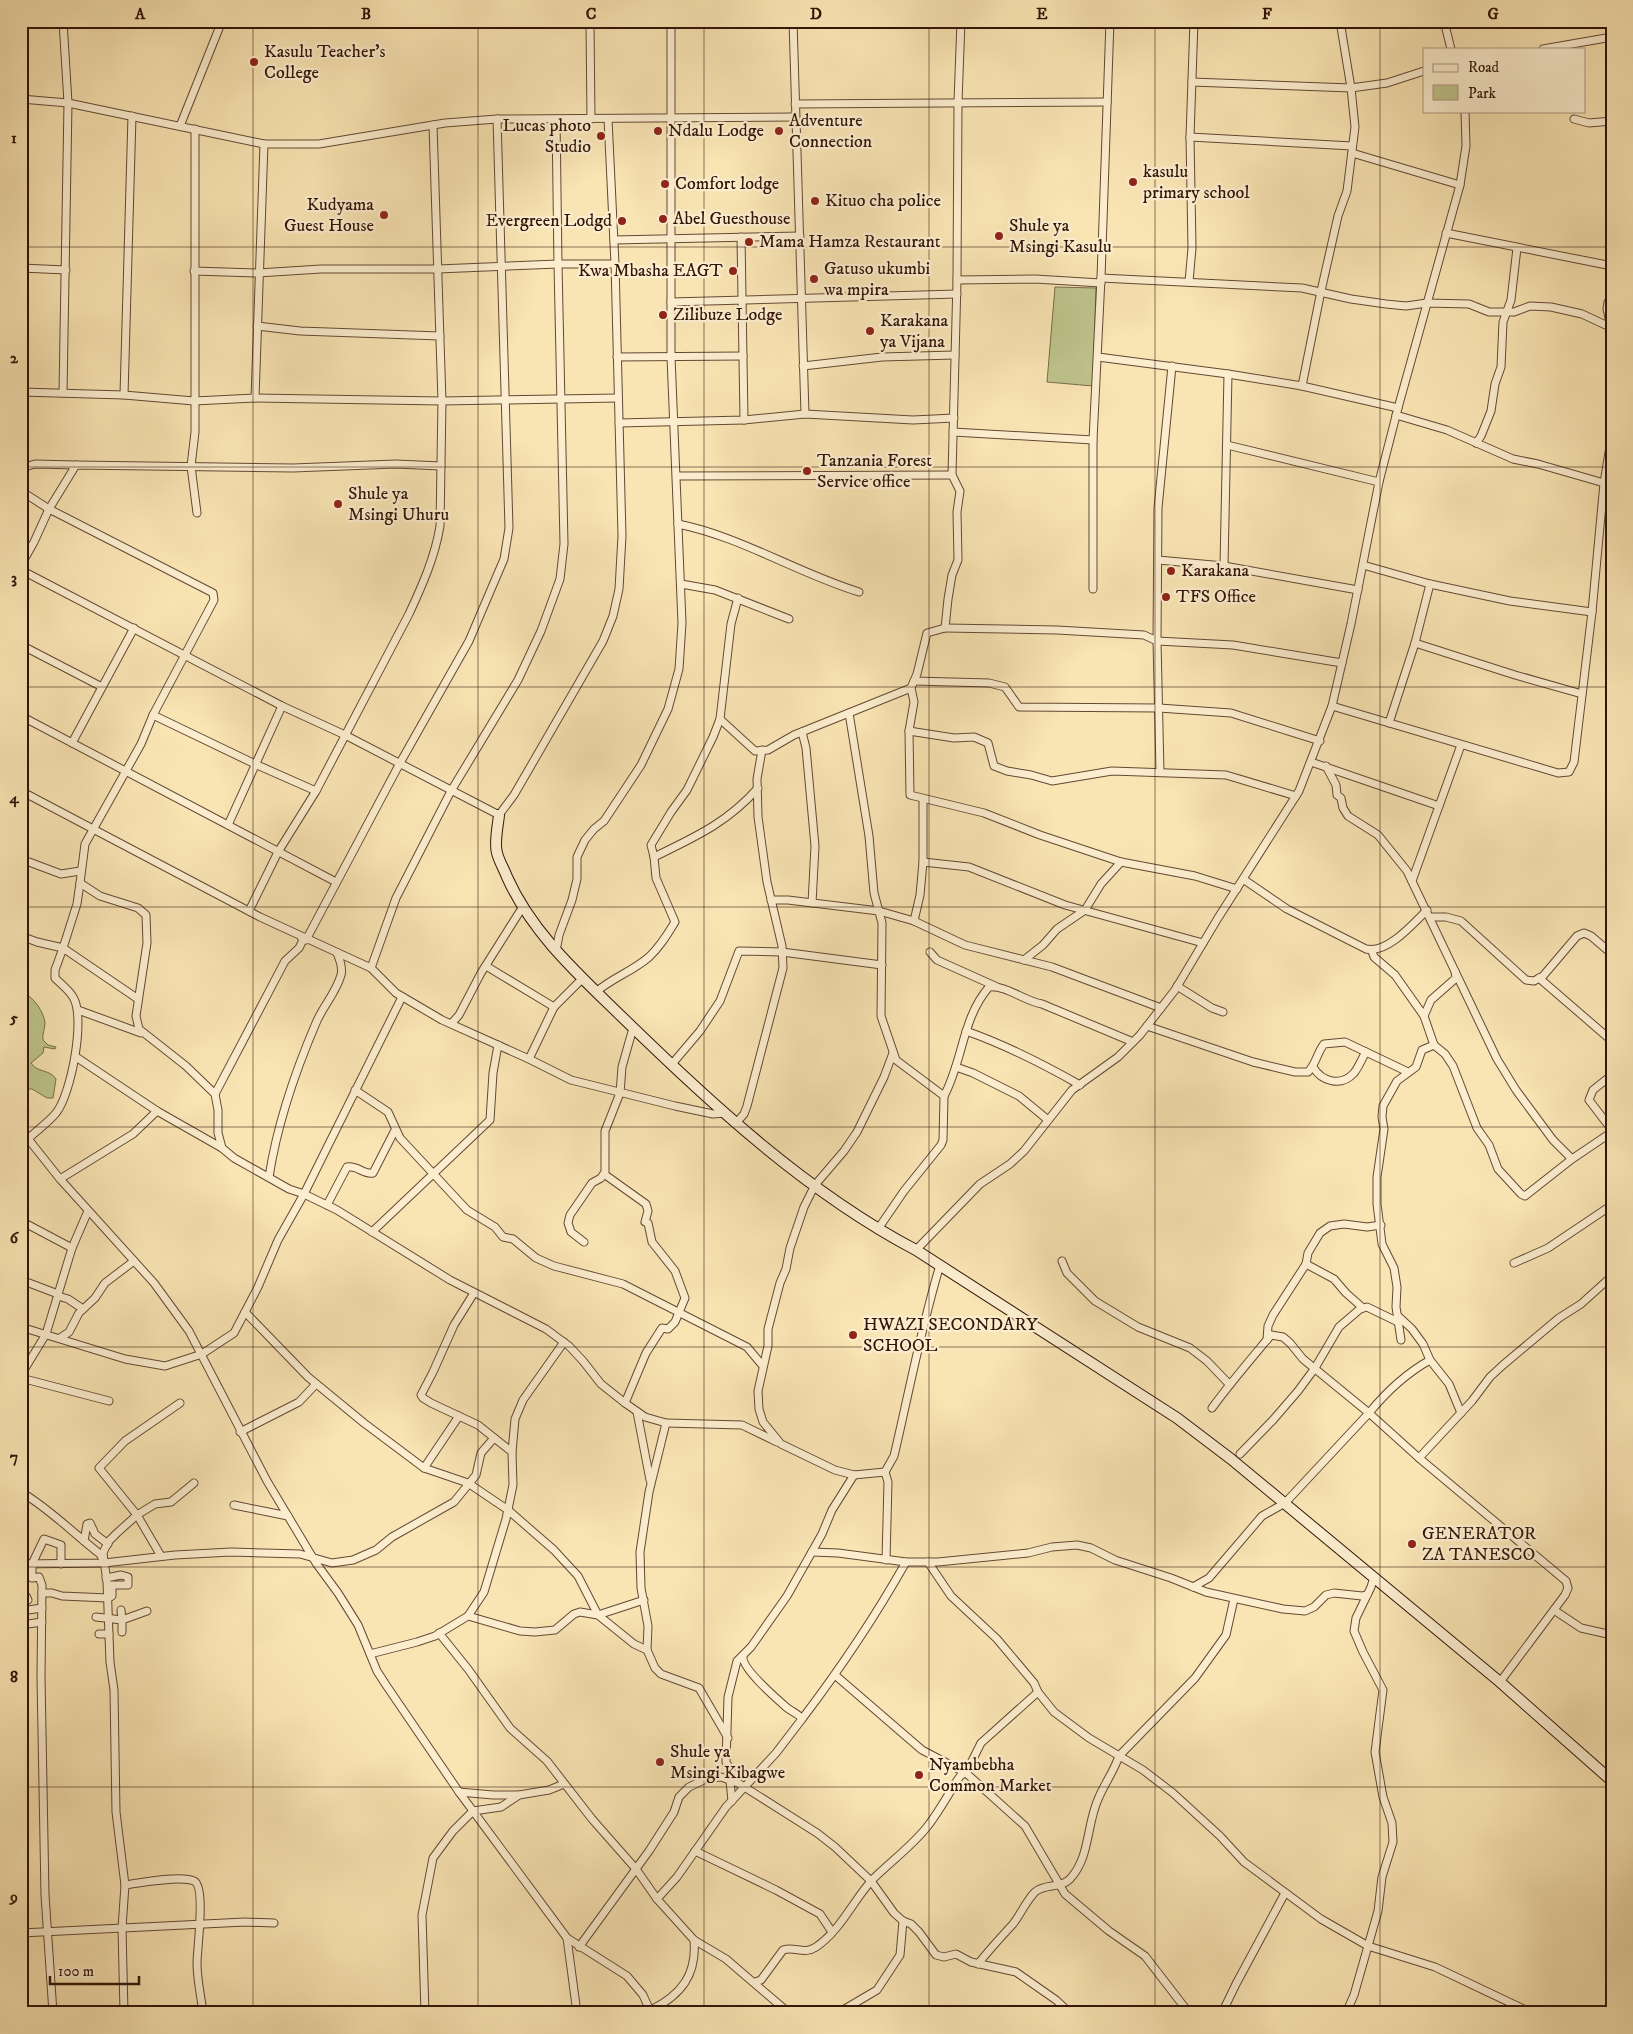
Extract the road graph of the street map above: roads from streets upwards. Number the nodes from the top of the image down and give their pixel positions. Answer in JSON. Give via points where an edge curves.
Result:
{"nodes":[{"id":1,"x":63,"y":21,"type":"edge"},
{"id":2,"x":222,"y":21,"type":"edge"},
{"id":3,"x":590,"y":21,"type":"edge"},
{"id":4,"x":671,"y":21,"type":"edge"},
{"id":5,"x":794,"y":21,"type":"edge"},
{"id":6,"x":961,"y":21,"type":"edge"},
{"id":7,"x":1110,"y":21,"type":"edge"},
{"id":8,"x":1194,"y":21,"type":"edge"},
{"id":9,"x":1278,"y":21,"type":"edge"},
{"id":10,"x":1336,"y":21,"type":"edge"},
{"id":11,"x":1340,"y":21,"type":"edge"},
{"id":12,"x":1444,"y":21,"type":"edge"},
{"id":13,"x":1612,"y":37,"type":"edge"},
{"id":14,"x":1450,"y":48,"type":"edge"},
{"id":15,"x":1549,"y":48,"type":"edge"},
{"id":16,"x":1423,"y":71,"type":"edge"},
{"id":17,"x":1192,"y":82,"type":"junction"},
{"id":18,"x":1351,"y":88,"type":"junction"},
{"id":19,"x":21,"y":99,"type":"edge"},
{"id":20,"x":958,"y":102,"type":"junction"},
{"id":21,"x":1107,"y":102,"type":"junction"},
{"id":22,"x":68,"y":103,"type":"junction"},
{"id":23,"x":795,"y":104,"type":"junction"},
{"id":24,"x":1465,"y":112,"type":"edge"},
{"id":25,"x":132,"y":116,"type":"junction"},
{"id":26,"x":795,"y":117,"type":"junction"},
{"id":27,"x":497,"y":119,"type":"junction"},
{"id":28,"x":591,"y":119,"type":"junction"},
{"id":29,"x":608,"y":119,"type":"junction"},
{"id":30,"x":671,"y":119,"type":"junction"},
{"id":31,"x":1574,"y":119,"type":"dead end"},
{"id":32,"x":556,"y":120,"type":"junction"},
{"id":33,"x":1612,"y":121,"type":"edge"},
{"id":34,"x":433,"y":125,"type":"junction"},
{"id":35,"x":180,"y":126,"type":"junction"},
{"id":36,"x":195,"y":129,"type":"junction"},
{"id":37,"x":1190,"y":136,"type":"junction"},
{"id":38,"x":264,"y":144,"type":"junction"},
{"id":39,"x":1352,"y":150,"type":"junction"},
{"id":40,"x":1460,"y":185,"type":"junction"},
{"id":41,"x":1446,"y":233,"type":"junction"},
{"id":42,"x":800,"y":236,"type":"junction"},
{"id":43,"x":740,"y":237,"type":"junction"},
{"id":44,"x":671,"y":239,"type":"junction"},
{"id":45,"x":614,"y":240,"type":"junction"},
{"id":46,"x":1517,"y":248,"type":"junction"},
{"id":47,"x":558,"y":264,"type":"junction"},
{"id":48,"x":615,"y":264,"type":"junction"},
{"id":49,"x":500,"y":266,"type":"junction"},
{"id":50,"x":1612,"y":266,"type":"edge"},
{"id":51,"x":21,"y":268,"type":"edge"},
{"id":52,"x":438,"y":269,"type":"junction"},
{"id":53,"x":66,"y":270,"type":"junction"},
{"id":54,"x":194,"y":271,"type":"junction"},
{"id":55,"x":258,"y":273,"type":"junction"},
{"id":56,"x":957,"y":280,"type":"junction"},
{"id":57,"x":1101,"y":280,"type":"junction"},
{"id":58,"x":1189,"y":282,"type":"junction"},
{"id":59,"x":1320,"y":292,"type":"junction"},
{"id":60,"x":957,"y":294,"type":"junction"},
{"id":61,"x":802,"y":298,"type":"junction"},
{"id":62,"x":1612,"y":299,"type":"edge"},
{"id":63,"x":743,"y":300,"type":"junction"},
{"id":64,"x":671,"y":302,"type":"junction"},
{"id":65,"x":1427,"y":303,"type":"junction"},
{"id":66,"x":1506,"y":312,"type":"junction"},
{"id":67,"x":257,"y":326,"type":"junction"},
{"id":68,"x":1611,"y":329,"type":"edge"},
{"id":69,"x":440,"y":336,"type":"junction"},
{"id":70,"x":955,"y":355,"type":"junction"},
{"id":71,"x":743,"y":356,"type":"junction"},
{"id":72,"x":1098,"y":356,"type":"junction"},
{"id":73,"x":617,"y":357,"type":"junction"},
{"id":74,"x":672,"y":357,"type":"junction"},
{"id":75,"x":804,"y":366,"type":"junction"},
{"id":76,"x":1172,"y":366,"type":"junction"},
{"id":77,"x":1228,"y":374,"type":"junction"},
{"id":78,"x":1302,"y":386,"type":"junction"},
{"id":79,"x":21,"y":392,"type":"edge"},
{"id":80,"x":63,"y":394,"type":"junction"},
{"id":81,"x":124,"y":396,"type":"junction"},
{"id":82,"x":255,"y":398,"type":"junction"},
{"id":83,"x":618,"y":398,"type":"junction"},
{"id":84,"x":442,"y":400,"type":"junction"},
{"id":85,"x":505,"y":400,"type":"junction"},
{"id":86,"x":561,"y":400,"type":"junction"},
{"id":87,"x":194,"y":401,"type":"junction"},
{"id":88,"x":1397,"y":411,"type":"junction"},
{"id":89,"x":805,"y":414,"type":"junction"},
{"id":90,"x":954,"y":418,"type":"junction"},
{"id":91,"x":744,"y":420,"type":"junction"},
{"id":92,"x":675,"y":422,"type":"junction"},
{"id":93,"x":619,"y":423,"type":"junction"},
{"id":94,"x":953,"y":432,"type":"junction"},
{"id":95,"x":1612,"y":434,"type":"edge"},
{"id":96,"x":1093,"y":440,"type":"junction"},
{"id":97,"x":1476,"y":443,"type":"junction"},
{"id":98,"x":1226,"y":446,"type":"junction"},
{"id":99,"x":1610,"y":460,"type":"edge"},
{"id":100,"x":76,"y":465,"type":"junction"},
{"id":101,"x":191,"y":466,"type":"junction"},
{"id":102,"x":441,"y":466,"type":"junction"},
{"id":103,"x":21,"y":468,"type":"edge"},
{"id":104,"x":677,"y":476,"type":"junction"},
{"id":105,"x":952,"y":476,"type":"junction"},
{"id":106,"x":1380,"y":482,"type":"junction"},
{"id":107,"x":1604,"y":483,"type":"junction"},
{"id":108,"x":21,"y":491,"type":"edge"},
{"id":109,"x":49,"y":509,"type":"junction"},
{"id":110,"x":197,"y":513,"type":"dead end"},
{"id":111,"x":678,"y":524,"type":"junction"},
{"id":112,"x":1158,"y":560,"type":"junction"},
{"id":113,"x":21,"y":565,"type":"edge"},
{"id":114,"x":1363,"y":565,"type":"junction"},
{"id":115,"x":1224,"y":566,"type":"junction"},
{"id":116,"x":21,"y":570,"type":"edge"},
{"id":117,"x":680,"y":584,"type":"junction"},
{"id":118,"x":1430,"y":584,"type":"junction"},
{"id":119,"x":1093,"y":589,"type":"dead end"},
{"id":120,"x":1358,"y":590,"type":"junction"},
{"id":121,"x":859,"y":592,"type":"dead end"},
{"id":122,"x":738,"y":598,"type":"junction"},
{"id":123,"x":1592,"y":612,"type":"junction"},
{"id":124,"x":789,"y":619,"type":"dead end"},
{"id":125,"x":134,"y":628,"type":"junction"},
{"id":126,"x":945,"y":628,"type":"junction"},
{"id":127,"x":1157,"y":641,"type":"junction"},
{"id":128,"x":1415,"y":643,"type":"junction"},
{"id":129,"x":21,"y":645,"type":"edge"},
{"id":130,"x":185,"y":654,"type":"junction"},
{"id":131,"x":1342,"y":663,"type":"junction"},
{"id":132,"x":913,"y":685,"type":"junction"},
{"id":133,"x":102,"y":686,"type":"junction"},
{"id":134,"x":1582,"y":694,"type":"junction"},
{"id":135,"x":282,"y":706,"type":"junction"},
{"id":136,"x":1332,"y":706,"type":"junction"},
{"id":137,"x":1159,"y":708,"type":"junction"},
{"id":138,"x":849,"y":713,"type":"junction"},
{"id":139,"x":153,"y":715,"type":"junction"},
{"id":140,"x":21,"y":716,"type":"edge"},
{"id":141,"x":720,"y":718,"type":"junction"},
{"id":142,"x":1389,"y":723,"type":"junction"},
{"id":143,"x":910,"y":731,"type":"junction"},
{"id":144,"x":802,"y":732,"type":"junction"},
{"id":145,"x":345,"y":735,"type":"junction"},
{"id":146,"x":1320,"y":741,"type":"junction"},
{"id":147,"x":72,"y":743,"type":"junction"},
{"id":148,"x":1461,"y":745,"type":"junction"},
{"id":149,"x":762,"y":750,"type":"junction"},
{"id":150,"x":1311,"y":762,"type":"junction"},
{"id":151,"x":400,"y":763,"type":"junction"},
{"id":152,"x":255,"y":764,"type":"junction"},
{"id":153,"x":1326,"y":766,"type":"junction"},
{"id":154,"x":126,"y":772,"type":"junction"},
{"id":155,"x":1160,"y":772,"type":"junction"},
{"id":156,"x":758,"y":788,"type":"junction"},
{"id":157,"x":316,"y":791,"type":"junction"},
{"id":158,"x":451,"y":791,"type":"junction"},
{"id":159,"x":21,"y":792,"type":"edge"},
{"id":160,"x":1296,"y":796,"type":"junction"},
{"id":161,"x":923,"y":799,"type":"junction"},
{"id":162,"x":1439,"y":806,"type":"junction"},
{"id":163,"x":499,"y":815,"type":"junction"},
{"id":164,"x":228,"y":825,"type":"junction"},
{"id":165,"x":94,"y":829,"type":"junction"},
{"id":166,"x":278,"y":852,"type":"junction"},
{"id":167,"x":654,"y":857,"type":"junction"},
{"id":168,"x":21,"y":858,"type":"edge"},
{"id":169,"x":924,"y":862,"type":"junction"},
{"id":170,"x":1121,"y":862,"type":"junction"},
{"id":171,"x":80,"y":871,"type":"junction"},
{"id":172,"x":1243,"y":879,"type":"junction"},
{"id":173,"x":1412,"y":881,"type":"junction"},
{"id":174,"x":336,"y":882,"type":"junction"},
{"id":175,"x":80,"y":883,"type":"junction"},
{"id":176,"x":1236,"y":889,"type":"junction"},
{"id":177,"x":771,"y":900,"type":"junction"},
{"id":178,"x":812,"y":903,"type":"junction"},
{"id":179,"x":522,"y":908,"type":"junction"},
{"id":180,"x":879,"y":910,"type":"junction"},
{"id":181,"x":1085,"y":910,"type":"junction"},
{"id":182,"x":249,"y":911,"type":"junction"},
{"id":183,"x":1428,"y":914,"type":"junction"},
{"id":184,"x":914,"y":921,"type":"junction"},
{"id":185,"x":21,"y":936,"type":"edge"},
{"id":186,"x":304,"y":938,"type":"junction"},
{"id":187,"x":1203,"y":943,"type":"junction"},
{"id":188,"x":63,"y":948,"type":"junction"},
{"id":189,"x":1372,"y":951,"type":"junction"},
{"id":190,"x":556,"y":952,"type":"junction"},
{"id":191,"x":782,"y":952,"type":"junction"},
{"id":192,"x":930,"y":952,"type":"dead end"},
{"id":193,"x":337,"y":953,"type":"junction"},
{"id":194,"x":1612,"y":954,"type":"edge"},
{"id":195,"x":1024,"y":960,"type":"junction"},
{"id":196,"x":882,"y":965,"type":"junction"},
{"id":197,"x":486,"y":966,"type":"junction"},
{"id":198,"x":371,"y":968,"type":"junction"},
{"id":199,"x":1455,"y":970,"type":"junction"},
{"id":200,"x":583,"y":978,"type":"junction"},
{"id":201,"x":1539,"y":978,"type":"junction"},
{"id":202,"x":996,"y":986,"type":"junction"},
{"id":203,"x":1177,"y":986,"type":"junction"},
{"id":204,"x":596,"y":992,"type":"junction"},
{"id":205,"x":402,"y":997,"type":"junction"},
{"id":206,"x":138,"y":999,"type":"junction"},
{"id":207,"x":554,"y":1007,"type":"junction"},
{"id":208,"x":1161,"y":1008,"type":"junction"},
{"id":209,"x":78,"y":1010,"type":"junction"},
{"id":210,"x":1224,"y":1012,"type":"dead end"},
{"id":211,"x":1424,"y":1016,"type":"junction"},
{"id":212,"x":451,"y":1024,"type":"junction"},
{"id":213,"x":1147,"y":1026,"type":"junction"},
{"id":214,"x":633,"y":1028,"type":"junction"},
{"id":215,"x":966,"y":1031,"type":"junction"},
{"id":216,"x":143,"y":1034,"type":"junction"},
{"id":217,"x":1612,"y":1041,"type":"edge"},
{"id":218,"x":1133,"y":1042,"type":"junction"},
{"id":219,"x":498,"y":1045,"type":"junction"},
{"id":220,"x":1434,"y":1046,"type":"junction"},
{"id":221,"x":1366,"y":1052,"type":"junction"},
{"id":222,"x":893,"y":1053,"type":"junction"},
{"id":223,"x":76,"y":1056,"type":"junction"},
{"id":224,"x":529,"y":1059,"type":"junction"},
{"id":225,"x":672,"y":1064,"type":"junction"},
{"id":226,"x":956,"y":1067,"type":"junction"},
{"id":227,"x":1313,"y":1067,"type":"junction"},
{"id":228,"x":1408,"y":1072,"type":"junction"},
{"id":229,"x":1612,"y":1075,"type":"edge"},
{"id":230,"x":1080,"y":1084,"type":"junction"},
{"id":231,"x":356,"y":1090,"type":"junction"},
{"id":232,"x":620,"y":1093,"type":"junction"},
{"id":233,"x":215,"y":1094,"type":"junction"},
{"id":234,"x":944,"y":1096,"type":"junction"},
{"id":235,"x":157,"y":1111,"type":"junction"},
{"id":236,"x":725,"y":1113,"type":"junction"},
{"id":237,"x":1048,"y":1120,"type":"junction"},
{"id":238,"x":737,"y":1122,"type":"junction"},
{"id":239,"x":21,"y":1130,"type":"edge"},
{"id":240,"x":395,"y":1130,"type":"junction"},
{"id":241,"x":1612,"y":1131,"type":"edge"},
{"id":242,"x":28,"y":1139,"type":"junction"},
{"id":243,"x":222,"y":1148,"type":"junction"},
{"id":244,"x":1572,"y":1159,"type":"junction"},
{"id":245,"x":433,"y":1173,"type":"junction"},
{"id":246,"x":604,"y":1174,"type":"junction"},
{"id":247,"x":269,"y":1177,"type":"junction"},
{"id":248,"x":60,"y":1179,"type":"junction"},
{"id":249,"x":815,"y":1185,"type":"junction"},
{"id":250,"x":304,"y":1194,"type":"junction"},
{"id":251,"x":327,"y":1205,"type":"junction"},
{"id":252,"x":1612,"y":1205,"type":"edge"},
{"id":253,"x":88,"y":1210,"type":"junction"},
{"id":254,"x":21,"y":1221,"type":"edge"},
{"id":255,"x":1381,"y":1225,"type":"junction"},
{"id":256,"x":878,"y":1229,"type":"junction"},
{"id":257,"x":372,"y":1232,"type":"junction"},
{"id":258,"x":584,"y":1242,"type":"dead end"},
{"id":259,"x":72,"y":1248,"type":"junction"},
{"id":260,"x":916,"y":1250,"type":"junction"},
{"id":261,"x":134,"y":1261,"type":"junction"},
{"id":262,"x":1062,"y":1261,"type":"dead end"},
{"id":263,"x":1514,"y":1263,"type":"dead end"},
{"id":264,"x":1306,"y":1264,"type":"junction"},
{"id":265,"x":940,"y":1265,"type":"junction"},
{"id":266,"x":1612,"y":1276,"type":"edge"},
{"id":267,"x":21,"y":1280,"type":"edge"},
{"id":268,"x":474,"y":1293,"type":"junction"},
{"id":269,"x":58,"y":1295,"type":"junction"},
{"id":270,"x":1363,"y":1308,"type":"junction"},
{"id":271,"x":83,"y":1309,"type":"junction"},
{"id":272,"x":245,"y":1312,"type":"junction"},
{"id":273,"x":679,"y":1313,"type":"junction"},
{"id":274,"x":1398,"y":1319,"type":"junction"},
{"id":275,"x":21,"y":1327,"type":"edge"},
{"id":276,"x":46,"y":1334,"type":"junction"},
{"id":277,"x":60,"y":1338,"type":"junction"},
{"id":278,"x":1267,"y":1340,"type":"junction"},
{"id":279,"x":1401,"y":1340,"type":"dead end"},
{"id":280,"x":564,"y":1342,"type":"junction"},
{"id":281,"x":202,"y":1354,"type":"junction"},
{"id":282,"x":1430,"y":1360,"type":"junction"},
{"id":283,"x":763,"y":1366,"type":"junction"},
{"id":284,"x":1315,"y":1368,"type":"junction"},
{"id":285,"x":21,"y":1376,"type":"edge"},
{"id":286,"x":316,"y":1384,"type":"junction"},
{"id":287,"x":1229,"y":1384,"type":"junction"},
{"id":288,"x":109,"y":1401,"type":"dead end"},
{"id":289,"x":180,"y":1403,"type":"dead end"},
{"id":290,"x":625,"y":1403,"type":"junction"},
{"id":291,"x":1212,"y":1408,"type":"dead end"},
{"id":292,"x":637,"y":1412,"type":"junction"},
{"id":293,"x":1370,"y":1413,"type":"junction"},
{"id":294,"x":1461,"y":1414,"type":"junction"},
{"id":295,"x":459,"y":1416,"type":"junction"},
{"id":296,"x":666,"y":1423,"type":"junction"},
{"id":297,"x":240,"y":1432,"type":"junction"},
{"id":298,"x":494,"y":1438,"type":"junction"},
{"id":299,"x":781,"y":1444,"type":"junction"},
{"id":300,"x":512,"y":1452,"type":"junction"},
{"id":301,"x":1240,"y":1454,"type":"dead end"},
{"id":302,"x":1418,"y":1458,"type":"junction"},
{"id":303,"x":424,"y":1468,"type":"junction"},
{"id":304,"x":885,"y":1472,"type":"junction"},
{"id":305,"x":854,"y":1475,"type":"junction"},
{"id":306,"x":194,"y":1483,"type":"dead end"},
{"id":307,"x":468,"y":1483,"type":"junction"},
{"id":308,"x":651,"y":1484,"type":"junction"},
{"id":309,"x":21,"y":1492,"type":"edge"},
{"id":310,"x":1284,"y":1502,"type":"junction"},
{"id":311,"x":234,"y":1505,"type":"dead end"},
{"id":312,"x":508,"y":1510,"type":"junction"},
{"id":313,"x":138,"y":1515,"type":"junction"},
{"id":314,"x":288,"y":1516,"type":"junction"},
{"id":315,"x":84,"y":1541,"type":"junction"},
{"id":316,"x":108,"y":1544,"type":"junction"},
{"id":317,"x":812,"y":1552,"type":"junction"},
{"id":318,"x":161,"y":1556,"type":"junction"},
{"id":319,"x":313,"y":1559,"type":"junction"},
{"id":320,"x":886,"y":1560,"type":"junction"},
{"id":321,"x":906,"y":1562,"type":"junction"},
{"id":322,"x":928,"y":1562,"type":"junction"},
{"id":323,"x":104,"y":1563,"type":"junction"},
{"id":324,"x":21,"y":1564,"type":"edge"},
{"id":325,"x":32,"y":1564,"type":"junction"},
{"id":326,"x":61,"y":1564,"type":"junction"},
{"id":327,"x":1374,"y":1577,"type":"junction"},
{"id":328,"x":106,"y":1578,"type":"junction"},
{"id":329,"x":1193,"y":1587,"type":"junction"},
{"id":330,"x":42,"y":1592,"type":"junction"},
{"id":331,"x":1367,"y":1595,"type":"junction"},
{"id":332,"x":21,"y":1596,"type":"edge"},
{"id":333,"x":108,"y":1598,"type":"junction"},
{"id":334,"x":1234,"y":1599,"type":"junction"},
{"id":335,"x":644,"y":1600,"type":"junction"},
{"id":336,"x":21,"y":1603,"type":"edge"},
{"id":337,"x":42,"y":1608,"type":"junction"},
{"id":338,"x":121,"y":1610,"type":"dead end"},
{"id":339,"x":1554,"y":1610,"type":"junction"},
{"id":340,"x":147,"y":1611,"type":"dead end"},
{"id":341,"x":21,"y":1612,"type":"edge"},
{"id":342,"x":598,"y":1615,"type":"junction"},
{"id":343,"x":468,"y":1616,"type":"junction"},
{"id":344,"x":96,"y":1617,"type":"dead end"},
{"id":345,"x":108,"y":1618,"type":"junction"},
{"id":346,"x":122,"y":1620,"type":"junction"},
{"id":347,"x":42,"y":1622,"type":"junction"},
{"id":348,"x":21,"y":1625,"type":"edge"},
{"id":349,"x":122,"y":1632,"type":"dead end"},
{"id":350,"x":439,"y":1633,"type":"junction"},
{"id":351,"x":99,"y":1634,"type":"dead end"},
{"id":352,"x":109,"y":1634,"type":"junction"},
{"id":353,"x":1612,"y":1635,"type":"edge"},
{"id":354,"x":647,"y":1650,"type":"junction"},
{"id":355,"x":370,"y":1654,"type":"junction"},
{"id":356,"x":743,"y":1656,"type":"junction"},
{"id":357,"x":835,"y":1675,"type":"junction"},
{"id":358,"x":1500,"y":1682,"type":"junction"},
{"id":359,"x":1038,"y":1692,"type":"junction"},
{"id":360,"x":802,"y":1719,"type":"junction"},
{"id":361,"x":728,"y":1738,"type":"junction"},
{"id":362,"x":1119,"y":1756,"type":"junction"},
{"id":363,"x":966,"y":1773,"type":"junction"},
{"id":364,"x":730,"y":1780,"type":"junction"},
{"id":365,"x":1612,"y":1781,"type":"edge"},
{"id":366,"x":564,"y":1784,"type":"junction"},
{"id":367,"x":742,"y":1786,"type":"junction"},
{"id":368,"x":459,"y":1792,"type":"junction"},
{"id":369,"x":519,"y":1795,"type":"junction"},
{"id":370,"x":732,"y":1801,"type":"junction"},
{"id":371,"x":473,"y":1811,"type":"junction"},
{"id":372,"x":695,"y":1852,"type":"junction"},
{"id":373,"x":636,"y":1869,"type":"junction"},
{"id":374,"x":871,"y":1881,"type":"junction"},
{"id":375,"x":125,"y":1885,"type":"junction"},
{"id":376,"x":1060,"y":1885,"type":"junction"},
{"id":377,"x":1285,"y":1893,"type":"junction"},
{"id":378,"x":658,"y":1899,"type":"junction"},
{"id":379,"x":903,"y":1921,"type":"junction"},
{"id":380,"x":274,"y":1923,"type":"dead end"},
{"id":381,"x":200,"y":1924,"type":"junction"},
{"id":382,"x":122,"y":1928,"type":"junction"},
{"id":383,"x":48,"y":1931,"type":"junction"},
{"id":384,"x":832,"y":1932,"type":"junction"},
{"id":385,"x":21,"y":1933,"type":"edge"},
{"id":386,"x":567,"y":1938,"type":"junction"},
{"id":387,"x":694,"y":1940,"type":"junction"},
{"id":388,"x":1368,"y":1946,"type":"junction"},
{"id":389,"x":579,"y":1947,"type":"junction"},
{"id":390,"x":978,"y":1964,"type":"junction"},
{"id":391,"x":755,"y":1982,"type":"junction"},
{"id":392,"x":651,"y":2012,"type":"edge"},
{"id":393,"x":53,"y":2013,"type":"edge"},
{"id":394,"x":124,"y":2013,"type":"edge"},
{"id":395,"x":203,"y":2013,"type":"edge"},
{"id":396,"x":425,"y":2013,"type":"edge"},
{"id":397,"x":576,"y":2013,"type":"edge"},
{"id":398,"x":790,"y":2013,"type":"edge"},
{"id":399,"x":838,"y":2013,"type":"edge"},
{"id":400,"x":1070,"y":2013,"type":"edge"},
{"id":401,"x":1189,"y":2013,"type":"edge"},
{"id":402,"x":1222,"y":2013,"type":"edge"},
{"id":403,"x":1346,"y":2013,"type":"edge"},
{"id":404,"x":1532,"y":2013,"type":"edge"}],
"edges":[{"from":1,"to":22,"type":"street"},
{"from":2,"to":35,"type":"street"},
{"from":3,"to":28,"type":"street"},
{"from":4,"to":30,"type":"street"},
{"from":5,"to":23,"type":"street"},
{"from":6,"to":20,"type":"street"},
{"from":7,"to":21,"type":"street"},
{"from":8,"to":17,"type":"street"},
{"from":9,"to":10,"type":"street"},
{"from":11,"to":18,"type":"street"},
{"from":12,"to":14,"type":"street"},
{"from":13,"to":15,"type":"street"},
{"from":16,"to":18,"type":"street","via":[[1387,83]]},
{"from":17,"to":18,"type":"street"},
{"from":17,"to":37,"type":"street"},
{"from":18,"to":39,"type":"street","via":[[1355,128]]},
{"from":19,"to":22,"type":"street"},
{"from":20,"to":21,"type":"street"},
{"from":20,"to":23,"type":"street"},
{"from":20,"to":56,"type":"street"},
{"from":21,"to":57,"type":"street"},
{"from":22,"to":25,"type":"street"},
{"from":22,"to":53,"type":"street"},
{"from":23,"to":26,"type":"street"},
{"from":24,"to":40,"type":"street","via":[[1466,146]]},
{"from":25,"to":35,"type":"street"},
{"from":25,"to":81,"type":"street"},
{"from":26,"to":30,"type":"street"},
{"from":26,"to":42,"type":"street"},
{"from":27,"to":32,"type":"street"},
{"from":27,"to":34,"type":"street"},
{"from":27,"to":49,"type":"street"},
{"from":28,"to":29,"type":"street"},
{"from":28,"to":32,"type":"street"},
{"from":29,"to":30,"type":"street"},
{"from":29,"to":45,"type":"street"},
{"from":30,"to":44,"type":"street"},
{"from":31,"to":33,"type":"street"},
{"from":32,"to":47,"type":"street"},
{"from":34,"to":38,"type":"street","via":[[319,144]]},
{"from":34,"to":52,"type":"street"},
{"from":35,"to":36,"type":"street"},
{"from":36,"to":38,"type":"street"},
{"from":36,"to":54,"type":"street"},
{"from":37,"to":39,"type":"street"},
{"from":37,"to":58,"type":"street","via":[[1192,248]]},
{"from":38,"to":55,"type":"street"},
{"from":39,"to":40,"type":"street"},
{"from":39,"to":59,"type":"street","via":[[1347,191]]},
{"from":40,"to":41,"type":"street"},
{"from":41,"to":46,"type":"street"},
{"from":41,"to":65,"type":"street"},
{"from":42,"to":43,"type":"street"},
{"from":42,"to":61,"type":"street"},
{"from":43,"to":44,"type":"street"},
{"from":43,"to":63,"type":"street"},
{"from":44,"to":45,"type":"street"},
{"from":44,"to":64,"type":"street"},
{"from":45,"to":48,"type":"street"},
{"from":46,"to":50,"type":"street"},
{"from":46,"to":66,"type":"street","via":[[1511,300]]},
{"from":47,"to":48,"type":"street"},
{"from":47,"to":49,"type":"street"},
{"from":47,"to":86,"type":"street"},
{"from":48,"to":73,"type":"street"},
{"from":49,"to":52,"type":"street"},
{"from":49,"to":85,"type":"street"},
{"from":51,"to":53,"type":"street"},
{"from":52,"to":55,"type":"street","via":[[321,269]]},
{"from":52,"to":69,"type":"street"},
{"from":53,"to":80,"type":"street"},
{"from":54,"to":55,"type":"street"},
{"from":54,"to":87,"type":"street"},
{"from":55,"to":67,"type":"street"},
{"from":56,"to":57,"type":"street"},
{"from":56,"to":60,"type":"street"},
{"from":57,"to":58,"type":"street"},
{"from":57,"to":72,"type":"street"},
{"from":58,"to":59,"type":"street","via":[[1302,288]]},
{"from":59,"to":65,"type":"street","via":[[1386,304]]},
{"from":59,"to":78,"type":"street"},
{"from":60,"to":61,"type":"street"},
{"from":60,"to":70,"type":"street"},
{"from":61,"to":63,"type":"street"},
{"from":61,"to":75,"type":"street"},
{"from":62,"to":68,"type":"street","via":[[1607,309]]},
{"from":63,"to":64,"type":"street"},
{"from":63,"to":71,"type":"street"},
{"from":64,"to":74,"type":"street"},
{"from":65,"to":66,"type":"street","via":[[1469,304],[1489,312]]},
{"from":65,"to":88,"type":"street"},
{"from":66,"to":68,"type":"street","via":[[1530,306],[1550,307],[1582,314]]},
{"from":66,"to":97,"type":"street","via":[[1501,367],[1491,411]]},
{"from":67,"to":69,"type":"street","via":[[300,331]]},
{"from":67,"to":82,"type":"street"},
{"from":69,"to":84,"type":"street"},
{"from":70,"to":75,"type":"street","via":[[882,357]]},
{"from":70,"to":90,"type":"street"},
{"from":71,"to":74,"type":"street"},
{"from":71,"to":91,"type":"street"},
{"from":72,"to":76,"type":"street"},
{"from":72,"to":96,"type":"street"},
{"from":73,"to":74,"type":"street"},
{"from":73,"to":83,"type":"street"},
{"from":74,"to":92,"type":"street"},
{"from":75,"to":89,"type":"street"},
{"from":76,"to":77,"type":"street"},
{"from":76,"to":112,"type":"street","via":[[1158,508]]},
{"from":77,"to":78,"type":"street"},
{"from":77,"to":98,"type":"street"},
{"from":78,"to":88,"type":"street"},
{"from":79,"to":80,"type":"street"},
{"from":80,"to":81,"type":"street"},
{"from":81,"to":87,"type":"street"},
{"from":82,"to":84,"type":"street"},
{"from":82,"to":87,"type":"street"},
{"from":83,"to":86,"type":"street"},
{"from":83,"to":93,"type":"street"},
{"from":84,"to":85,"type":"street"},
{"from":84,"to":102,"type":"street"},
{"from":85,"to":86,"type":"street"},
{"from":85,"to":151,"type":"street","via":[[509,528],[504,559],[469,641]]},
{"from":86,"to":158,"type":"street","via":[[564,544],[560,579],[518,680]]},
{"from":87,"to":101,"type":"street"},
{"from":88,"to":97,"type":"street"},
{"from":88,"to":106,"type":"street"},
{"from":89,"to":90,"type":"street","via":[[913,420]]},
{"from":89,"to":91,"type":"street"},
{"from":90,"to":94,"type":"street"},
{"from":91,"to":92,"type":"street"},
{"from":92,"to":93,"type":"street"},
{"from":92,"to":104,"type":"street"},
{"from":93,"to":163,"type":"street","via":[[622,536],[614,616],[603,641],[514,796]]},
{"from":94,"to":96,"type":"street"},
{"from":94,"to":105,"type":"street"},
{"from":95,"to":99,"type":"street"},
{"from":96,"to":119,"type":"street"},
{"from":97,"to":107,"type":"street","via":[[1513,459]]},
{"from":98,"to":106,"type":"street"},
{"from":98,"to":115,"type":"street"},
{"from":99,"to":107,"type":"street"},
{"from":100,"to":101,"type":"street"},
{"from":100,"to":103,"type":"street","via":[[34,464]]},
{"from":100,"to":109,"type":"street"},
{"from":101,"to":102,"type":"street"},
{"from":101,"to":110,"type":"street"},
{"from":102,"to":145,"type":"street","via":[[440,526],[421,589]]},
{"from":104,"to":105,"type":"street"},
{"from":104,"to":111,"type":"street"},
{"from":105,"to":126,"type":"street","via":[[960,491],[958,560],[952,575]]},
{"from":106,"to":114,"type":"street"},
{"from":107,"to":123,"type":"street"},
{"from":108,"to":109,"type":"street"},
{"from":109,"to":113,"type":"street"},
{"from":109,"to":130,"type":"street","via":[[213,593],[214,600]]},
{"from":111,"to":117,"type":"street"},
{"from":111,"to":121,"type":"street","via":[[716,534],[829,583]]},
{"from":112,"to":115,"type":"street"},
{"from":112,"to":127,"type":"street"},
{"from":114,"to":118,"type":"street"},
{"from":114,"to":120,"type":"street"},
{"from":115,"to":120,"type":"street"},
{"from":116,"to":125,"type":"street"},
{"from":117,"to":122,"type":"street"},
{"from":117,"to":190,"type":"street","via":[[679,670],[668,710],[636,774],[604,821],[585,840],[577,857],[577,879]]},
{"from":118,"to":123,"type":"street","via":[[1510,602]]},
{"from":118,"to":128,"type":"street"},
{"from":120,"to":131,"type":"street"},
{"from":122,"to":124,"type":"street"},
{"from":122,"to":141,"type":"street","via":[[731,624]]},
{"from":123,"to":134,"type":"street"},
{"from":125,"to":130,"type":"street"},
{"from":125,"to":133,"type":"street"},
{"from":126,"to":127,"type":"street","via":[[1144,635]]},
{"from":126,"to":132,"type":"street","via":[[927,633]]},
{"from":127,"to":131,"type":"street","via":[[1233,645]]},
{"from":127,"to":137,"type":"street"},
{"from":128,"to":134,"type":"street"},
{"from":128,"to":142,"type":"street"},
{"from":129,"to":133,"type":"street"},
{"from":130,"to":135,"type":"street"},
{"from":130,"to":139,"type":"street"},
{"from":131,"to":136,"type":"street"},
{"from":132,"to":137,"type":"street","via":[[990,682],[1005,687],[1019,707]]},
{"from":132,"to":138,"type":"street"},
{"from":132,"to":143,"type":"street"},
{"from":133,"to":147,"type":"street"},
{"from":134,"to":148,"type":"street","via":[[1574,762],[1569,772],[1558,773]]},
{"from":135,"to":145,"type":"street"},
{"from":135,"to":152,"type":"street"},
{"from":136,"to":142,"type":"street"},
{"from":136,"to":146,"type":"street"},
{"from":137,"to":146,"type":"street","via":[[1231,713]]},
{"from":137,"to":155,"type":"street"},
{"from":138,"to":144,"type":"street"},
{"from":138,"to":180,"type":"street"},
{"from":139,"to":152,"type":"street"},
{"from":139,"to":154,"type":"street"},
{"from":140,"to":147,"type":"street"},
{"from":141,"to":149,"type":"street","via":[[755,751]]},
{"from":141,"to":167,"type":"street","via":[[687,790],[651,845]]},
{"from":142,"to":148,"type":"street"},
{"from":143,"to":155,"type":"street","via":[[954,738],[974,737],[988,743],[994,766],[1052,781],[1112,771]]},
{"from":143,"to":161,"type":"street","via":[[910,795]]},
{"from":144,"to":149,"type":"street"},
{"from":144,"to":178,"type":"street","via":[[815,846]]},
{"from":145,"to":151,"type":"street"},
{"from":145,"to":157,"type":"street"},
{"from":146,"to":150,"type":"street"},
{"from":147,"to":154,"type":"street"},
{"from":148,"to":162,"type":"street"},
{"from":149,"to":156,"type":"street","via":[[756,779]]},
{"from":150,"to":153,"type":"street"},
{"from":150,"to":160,"type":"street"},
{"from":151,"to":158,"type":"street"},
{"from":151,"to":174,"type":"street"},
{"from":152,"to":157,"type":"street"},
{"from":152,"to":164,"type":"street"},
{"from":153,"to":162,"type":"street"},
{"from":153,"to":173,"type":"street","via":[[1348,816],[1378,835]]},
{"from":154,"to":164,"type":"street"},
{"from":154,"to":165,"type":"street"},
{"from":155,"to":160,"type":"street","via":[[1226,775]]},
{"from":156,"to":167,"type":"street","via":[[714,827]]},
{"from":156,"to":177,"type":"street","via":[[761,850]]},
{"from":157,"to":166,"type":"street"},
{"from":158,"to":163,"type":"street"},
{"from":158,"to":198,"type":"street","via":[[392,905]]},
{"from":159,"to":165,"type":"street"},
{"from":160,"to":172,"type":"street"},
{"from":161,"to":169,"type":"street"},
{"from":161,"to":170,"type":"street","via":[[984,813],[1040,836]]},
{"from":162,"to":173,"type":"street"},
{"from":163,"to":179,"type":"street","via":[[496,852]]},
{"from":164,"to":166,"type":"street"},
{"from":165,"to":171,"type":"street","via":[[85,844]]},
{"from":165,"to":182,"type":"street"},
{"from":166,"to":174,"type":"street"},
{"from":166,"to":182,"type":"street"},
{"from":167,"to":204,"type":"street","via":[[656,878],[675,922],[648,958]]},
{"from":168,"to":171,"type":"street","via":[[61,874]]},
{"from":169,"to":181,"type":"street","via":[[969,867]]},
{"from":169,"to":184,"type":"street"},
{"from":170,"to":176,"type":"street","via":[[1195,876]]},
{"from":170,"to":181,"type":"street","via":[[1101,884]]},
{"from":171,"to":175,"type":"street"},
{"from":172,"to":176,"type":"street"},
{"from":172,"to":189,"type":"street","via":[[1287,909]]},
{"from":173,"to":183,"type":"street"},
{"from":174,"to":186,"type":"street"},
{"from":175,"to":188,"type":"street"},
{"from":175,"to":206,"type":"street","via":[[100,896],[138,908],[146,915],[146,949]]},
{"from":176,"to":187,"type":"street"},
{"from":177,"to":178,"type":"street"},
{"from":177,"to":191,"type":"street"},
{"from":178,"to":180,"type":"street"},
{"from":179,"to":190,"type":"street"},
{"from":179,"to":197,"type":"street"},
{"from":180,"to":184,"type":"street"},
{"from":180,"to":196,"type":"street"},
{"from":181,"to":187,"type":"street"},
{"from":181,"to":195,"type":"street","via":[[1057,929]]},
{"from":182,"to":186,"type":"street"},
{"from":183,"to":189,"type":"street","via":[[1382,948]]},
{"from":183,"to":199,"type":"street"},
{"from":183,"to":201,"type":"street","via":[[1461,921],[1526,980]]},
{"from":184,"to":195,"type":"street","via":[[965,945]]},
{"from":185,"to":188,"type":"street"},
{"from":186,"to":193,"type":"street"},
{"from":186,"to":233,"type":"street","via":[[286,961]]},
{"from":187,"to":203,"type":"street"},
{"from":188,"to":206,"type":"street"},
{"from":188,"to":209,"type":"street","via":[[55,978],[73,997]]},
{"from":189,"to":211,"type":"street","via":[[1374,957],[1395,975]]},
{"from":190,"to":200,"type":"street"},
{"from":191,"to":196,"type":"street"},
{"from":191,"to":225,"type":"street","via":[[739,951],[720,1000],[700,1031]]},
{"from":191,"to":238,"type":"street","via":[[783,968],[778,991],[747,1106]]},
{"from":192,"to":202,"type":"street","via":[[938,960]]},
{"from":193,"to":198,"type":"street"},
{"from":193,"to":247,"type":"street","via":[[342,973],[307,1045],[274,1142]]},
{"from":194,"to":201,"type":"street","via":[[1584,933],[1577,936]]},
{"from":195,"to":208,"type":"street"},
{"from":196,"to":222,"type":"street","via":[[881,1016]]},
{"from":197,"to":207,"type":"street"},
{"from":197,"to":212,"type":"street"},
{"from":198,"to":205,"type":"street"},
{"from":199,"to":211,"type":"street","via":[[1456,978],[1431,1000]]},
{"from":199,"to":244,"type":"street","via":[[1497,1059],[1516,1090],[1553,1140]]},
{"from":200,"to":204,"type":"street"},
{"from":200,"to":207,"type":"street"},
{"from":201,"to":217,"type":"street"},
{"from":202,"to":215,"type":"street","via":[[989,987],[980,996]]},
{"from":202,"to":218,"type":"street"},
{"from":203,"to":208,"type":"street"},
{"from":203,"to":210,"type":"street"},
{"from":204,"to":214,"type":"street"},
{"from":205,"to":212,"type":"street"},
{"from":205,"to":231,"type":"street"},
{"from":206,"to":216,"type":"street","via":[[137,1024]]},
{"from":207,"to":224,"type":"street"},
{"from":208,"to":213,"type":"street"},
{"from":209,"to":216,"type":"street"},
{"from":209,"to":223,"type":"street"},
{"from":211,"to":220,"type":"street"},
{"from":212,"to":219,"type":"street"},
{"from":213,"to":218,"type":"street"},
{"from":213,"to":227,"type":"street","via":[[1261,1065],[1302,1073]]},
{"from":214,"to":225,"type":"street"},
{"from":214,"to":232,"type":"street","via":[[622,1067]]},
{"from":215,"to":226,"type":"street"},
{"from":215,"to":230,"type":"street"},
{"from":216,"to":233,"type":"street","via":[[186,1066]]},
{"from":218,"to":230,"type":"street"},
{"from":219,"to":224,"type":"street"},
{"from":219,"to":245,"type":"street","via":[[490,1120]]},
{"from":220,"to":228,"type":"street","via":[[1422,1050],[1416,1067]]},
{"from":220,"to":244,"type":"street","via":[[1453,1066],[1477,1128],[1489,1145],[1498,1169],[1520,1194],[1525,1196],[1533,1191]]},
{"from":221,"to":227,"type":"street","via":[[1345,1042],[1324,1044]]},
{"from":221,"to":227,"type":"street","via":[[1353,1074],[1343,1080],[1333,1082],[1324,1079]]},
{"from":221,"to":228,"type":"street"},
{"from":222,"to":234,"type":"street","via":[[904,1068]]},
{"from":222,"to":249,"type":"street","via":[[855,1137]]},
{"from":223,"to":235,"type":"street"},
{"from":223,"to":242,"type":"street","via":[[57,1112]]},
{"from":224,"to":232,"type":"street","via":[[571,1080]]},
{"from":225,"to":236,"type":"street"},
{"from":226,"to":234,"type":"street"},
{"from":226,"to":237,"type":"street","via":[[1019,1096]]},
{"from":228,"to":255,"type":"street","via":[[1397,1081],[1383,1106],[1384,1129],[1377,1177]]},
{"from":229,"to":241,"type":"street","via":[[1593,1090],[1589,1100]]},
{"from":230,"to":237,"type":"street"},
{"from":231,"to":240,"type":"street","via":[[392,1116]]},
{"from":231,"to":250,"type":"street"},
{"from":232,"to":236,"type":"street","via":[[713,1114]]},
{"from":232,"to":246,"type":"street","via":[[605,1131]]},
{"from":233,"to":243,"type":"street"},
{"from":234,"to":256,"type":"street","via":[[941,1145]]},
{"from":235,"to":243,"type":"street"},
{"from":235,"to":248,"type":"street","via":[[133,1134]]},
{"from":236,"to":238,"type":"street"},
{"from":237,"to":260,"type":"street","via":[[1024,1151],[980,1184]]},
{"from":238,"to":249,"type":"street"},
{"from":239,"to":242,"type":"street"},
{"from":240,"to":245,"type":"street"},
{"from":240,"to":251,"type":"street","via":[[373,1172],[368,1174],[348,1167]]},
{"from":241,"to":244,"type":"street"},
{"from":242,"to":248,"type":"street"},
{"from":243,"to":247,"type":"street"},
{"from":245,"to":257,"type":"street"},
{"from":245,"to":273,"type":"street","via":[[467,1210],[495,1227],[503,1237],[524,1246],[536,1258],[623,1284]]},
{"from":246,"to":258,"type":"street","via":[[592,1183],[570,1215],[571,1232]]},
{"from":246,"to":273,"type":"street","via":[[646,1204],[645,1222],[648,1223],[652,1242],[675,1271],[686,1298]]},
{"from":247,"to":250,"type":"street"},
{"from":248,"to":253,"type":"street"},
{"from":249,"to":256,"type":"street"},
{"from":249,"to":283,"type":"street","via":[[790,1248],[768,1329]]},
{"from":250,"to":251,"type":"street"},
{"from":250,"to":272,"type":"street","via":[[278,1240]]},
{"from":251,"to":257,"type":"street"},
{"from":252,"to":263,"type":"street","via":[[1548,1248]]},
{"from":253,"to":259,"type":"street"},
{"from":253,"to":261,"type":"street"},
{"from":254,"to":259,"type":"street"},
{"from":255,"to":264,"type":"street","via":[[1330,1226],[1320,1233]]},
{"from":255,"to":274,"type":"street","via":[[1382,1244],[1394,1268]]},
{"from":256,"to":260,"type":"street"},
{"from":257,"to":268,"type":"street"},
{"from":259,"to":269,"type":"street"},
{"from":260,"to":265,"type":"street"},
{"from":261,"to":271,"type":"street","via":[[105,1283]]},
{"from":261,"to":281,"type":"street","via":[[174,1310]]},
{"from":262,"to":287,"type":"street","via":[[1067,1273],[1096,1301],[1138,1327],[1190,1348]]},
{"from":264,"to":270,"type":"street","via":[[1334,1279]]},
{"from":264,"to":278,"type":"street","via":[[1273,1315]]},
{"from":265,"to":304,"type":"street","via":[[917,1345],[894,1456]]},
{"from":265,"to":310,"type":"street","via":[[1177,1418]]},
{"from":266,"to":294,"type":"street","via":[[1503,1364]]},
{"from":267,"to":269,"type":"street"},
{"from":268,"to":280,"type":"street","via":[[546,1329]]},
{"from":268,"to":295,"type":"street","via":[[454,1325],[421,1395],[430,1403]]},
{"from":269,"to":271,"type":"street"},
{"from":269,"to":276,"type":"street"},
{"from":270,"to":274,"type":"street"},
{"from":270,"to":284,"type":"street","via":[[1339,1327]]},
{"from":271,"to":277,"type":"street","via":[[69,1332]]},
{"from":272,"to":281,"type":"street","via":[[234,1332]]},
{"from":272,"to":286,"type":"street"},
{"from":273,"to":283,"type":"street","via":[[747,1347]]},
{"from":273,"to":290,"type":"street","via":[[668,1329],[662,1328],[646,1352]]},
{"from":274,"to":279,"type":"street"},
{"from":274,"to":282,"type":"street","via":[[1412,1329]]},
{"from":275,"to":276,"type":"street"},
{"from":276,"to":277,"type":"street"},
{"from":276,"to":285,"type":"street"},
{"from":277,"to":281,"type":"street","via":[[125,1360],[165,1366]]},
{"from":278,"to":284,"type":"street","via":[[1271,1335],[1283,1337]]},
{"from":278,"to":287,"type":"street"},
{"from":280,"to":290,"type":"street","via":[[601,1384]]},
{"from":280,"to":300,"type":"street","via":[[523,1400],[515,1419]]},
{"from":281,"to":297,"type":"street"},
{"from":282,"to":293,"type":"street","via":[[1389,1390]]},
{"from":282,"to":294,"type":"street","via":[[1449,1384]]},
{"from":283,"to":299,"type":"street","via":[[758,1391],[759,1409],[763,1422]]},
{"from":284,"to":293,"type":"street"},
{"from":284,"to":301,"type":"street","via":[[1273,1420]]},
{"from":285,"to":288,"type":"street"},
{"from":286,"to":297,"type":"street","via":[[299,1402]]},
{"from":286,"to":303,"type":"street"},
{"from":287,"to":291,"type":"street"},
{"from":289,"to":313,"type":"street","via":[[126,1441],[99,1468]]},
{"from":290,"to":292,"type":"street"},
{"from":292,"to":296,"type":"street"},
{"from":292,"to":308,"type":"street"},
{"from":293,"to":302,"type":"street"},
{"from":293,"to":310,"type":"street"},
{"from":294,"to":302,"type":"street"},
{"from":295,"to":298,"type":"street"},
{"from":295,"to":303,"type":"street"},
{"from":296,"to":299,"type":"street","via":[[742,1426]]},
{"from":296,"to":308,"type":"street"},
{"from":297,"to":314,"type":"street"},
{"from":298,"to":300,"type":"street"},
{"from":298,"to":307,"type":"street","via":[[481,1453],[476,1474]]},
{"from":299,"to":305,"type":"street","via":[[835,1470]]},
{"from":300,"to":312,"type":"street","via":[[513,1485]]},
{"from":302,"to":339,"type":"street","via":[[1566,1581],[1565,1596]]},
{"from":303,"to":307,"type":"street"},
{"from":304,"to":305,"type":"street"},
{"from":304,"to":320,"type":"street","via":[[888,1482]]},
{"from":305,"to":317,"type":"street","via":[[832,1510]]},
{"from":306,"to":313,"type":"street","via":[[171,1502],[155,1504]]},
{"from":307,"to":312,"type":"street"},
{"from":307,"to":319,"type":"street","via":[[454,1502],[392,1537],[376,1550],[338,1563]]},
{"from":308,"to":335,"type":"street","via":[[640,1552]]},
{"from":309,"to":315,"type":"street"},
{"from":310,"to":327,"type":"street"},
{"from":310,"to":329,"type":"street","via":[[1262,1516],[1209,1578]]},
{"from":311,"to":314,"type":"street"},
{"from":312,"to":342,"type":"street","via":[[578,1576]]},
{"from":312,"to":343,"type":"street","via":[[484,1592]]},
{"from":313,"to":316,"type":"street"},
{"from":313,"to":318,"type":"street"},
{"from":314,"to":319,"type":"street"},
{"from":315,"to":316,"type":"street","via":[[87,1524],[90,1523],[95,1534]]},
{"from":315,"to":323,"type":"street","via":[[100,1554]]},
{"from":316,"to":323,"type":"street","via":[[103,1553]]},
{"from":317,"to":320,"type":"street"},
{"from":317,"to":356,"type":"street","via":[[786,1596]]},
{"from":318,"to":319,"type":"street","via":[[251,1552],[300,1554]]},
{"from":318,"to":323,"type":"street"},
{"from":319,"to":355,"type":"street","via":[[358,1625]]},
{"from":320,"to":321,"type":"street"},
{"from":321,"to":322,"type":"street"},
{"from":321,"to":357,"type":"street"},
{"from":322,"to":329,"type":"street","via":[[1077,1545]]},
{"from":322,"to":359,"type":"street","via":[[951,1596],[997,1639]]},
{"from":323,"to":326,"type":"street"},
{"from":323,"to":328,"type":"street"},
{"from":324,"to":325,"type":"street"},
{"from":325,"to":326,"type":"street"},
{"from":325,"to":326,"type":"street","via":[[44,1539],[61,1545]]},
{"from":325,"to":330,"type":"street","via":[[32,1578],[39,1578]]},
{"from":327,"to":331,"type":"street"},
{"from":327,"to":358,"type":"street"},
{"from":328,"to":333,"type":"street"},
{"from":328,"to":333,"type":"street","via":[[128,1577],[128,1585],[112,1585],[112,1596]]},
{"from":329,"to":334,"type":"street"},
{"from":330,"to":333,"type":"street"},
{"from":330,"to":337,"type":"street"},
{"from":331,"to":334,"type":"street","via":[[1326,1595],[1314,1608],[1305,1611]]},
{"from":331,"to":388,"type":"street","via":[[1354,1630],[1383,1690],[1375,1752],[1394,1835]]},
{"from":332,"to":336,"type":"street","via":[[28,1600]]},
{"from":333,"to":345,"type":"street"},
{"from":334,"to":362,"type":"street","via":[[1226,1635],[1205,1664]]},
{"from":335,"to":342,"type":"street"},
{"from":335,"to":354,"type":"street"},
{"from":337,"to":341,"type":"street"},
{"from":337,"to":347,"type":"street"},
{"from":338,"to":346,"type":"street"},
{"from":339,"to":353,"type":"street","via":[[1581,1628]]},
{"from":339,"to":358,"type":"street"},
{"from":340,"to":346,"type":"street"},
{"from":342,"to":343,"type":"street","via":[[580,1612],[554,1630],[535,1632],[520,1631]]},
{"from":342,"to":354,"type":"street","via":[[634,1644]]},
{"from":343,"to":350,"type":"street"},
{"from":344,"to":345,"type":"street"},
{"from":345,"to":346,"type":"street"},
{"from":345,"to":352,"type":"street"},
{"from":346,"to":349,"type":"street"},
{"from":347,"to":348,"type":"street"},
{"from":347,"to":383,"type":"street"},
{"from":350,"to":355,"type":"street","via":[[401,1648]]},
{"from":350,"to":366,"type":"street","via":[[510,1728],[547,1761]]},
{"from":351,"to":352,"type":"street"},
{"from":352,"to":375,"type":"street","via":[[114,1690],[116,1812]]},
{"from":354,"to":361,"type":"street","via":[[660,1674],[699,1688]]},
{"from":355,"to":368,"type":"street","via":[[386,1685]]},
{"from":356,"to":360,"type":"street","via":[[744,1665]]},
{"from":356,"to":361,"type":"street","via":[[738,1661],[728,1698]]},
{"from":357,"to":360,"type":"street"},
{"from":357,"to":363,"type":"street","via":[[922,1750]]},
{"from":358,"to":365,"type":"street"},
{"from":359,"to":362,"type":"street","via":[[1054,1712]]},
{"from":359,"to":363,"type":"street","via":[[982,1743]]},
{"from":360,"to":367,"type":"street","via":[[776,1753]]},
{"from":361,"to":367,"type":"street","via":[[726,1762]]},
{"from":362,"to":376,"type":"street","via":[[1092,1816],[1083,1858],[1069,1879]]},
{"from":362,"to":377,"type":"street","via":[[1173,1793],[1244,1862]]},
{"from":363,"to":374,"type":"street","via":[[961,1775],[927,1827]]},
{"from":363,"to":376,"type":"street","via":[[1025,1826]]},
{"from":364,"to":367,"type":"street"},
{"from":364,"to":370,"type":"street"},
{"from":364,"to":373,"type":"street","via":[[708,1778],[689,1787],[679,1797],[674,1812]]},
{"from":366,"to":369,"type":"street"},
{"from":366,"to":373,"type":"street"},
{"from":367,"to":370,"type":"street"},
{"from":367,"to":374,"type":"street","via":[[817,1833]]},
{"from":368,"to":369,"type":"street"},
{"from":368,"to":371,"type":"street"},
{"from":369,"to":371,"type":"street","via":[[501,1807]]},
{"from":370,"to":372,"type":"street"},
{"from":371,"to":386,"type":"street"},
{"from":371,"to":396,"type":"street","via":[[433,1858],[422,1915]]},
{"from":372,"to":378,"type":"street"},
{"from":372,"to":384,"type":"street","via":[[820,1914]]},
{"from":373,"to":378,"type":"street"},
{"from":373,"to":389,"type":"street"},
{"from":374,"to":379,"type":"street","via":[[894,1914]]},
{"from":374,"to":384,"type":"street"},
{"from":375,"to":381,"type":"street","via":[[193,1880],[199,1890]]},
{"from":375,"to":382,"type":"street"},
{"from":376,"to":390,"type":"street","via":[[1045,1886],[1036,1892]]},
{"from":376,"to":401,"type":"street","via":[[1065,1894],[1108,1930],[1145,1956]]},
{"from":377,"to":388,"type":"street","via":[[1321,1919]]},
{"from":377,"to":402,"type":"street"},
{"from":378,"to":387,"type":"street"},
{"from":379,"to":390,"type":"street","via":[[919,1932],[936,1955],[956,1954]]},
{"from":379,"to":399,"type":"street","via":[[900,1955],[877,1990]]},
{"from":380,"to":381,"type":"street"},
{"from":381,"to":382,"type":"street"},
{"from":381,"to":395,"type":"street","via":[[197,1963]]},
{"from":382,"to":383,"type":"street"},
{"from":382,"to":394,"type":"street"},
{"from":383,"to":385,"type":"street"},
{"from":383,"to":393,"type":"street"},
{"from":384,"to":391,"type":"street","via":[[808,1951],[783,1950],[761,1980]]},
{"from":386,"to":389,"type":"street"},
{"from":386,"to":397,"type":"street"},
{"from":387,"to":391,"type":"street"},
{"from":387,"to":392,"type":"street","via":[[688,1980]]},
{"from":388,"to":403,"type":"street"},
{"from":388,"to":404,"type":"street","via":[[1435,1967]]},
{"from":389,"to":392,"type":"street","via":[[627,1976],[643,1995]]},
{"from":390,"to":400,"type":"street","via":[[1016,1972]]},
{"from":391,"to":398,"type":"street"}]}
